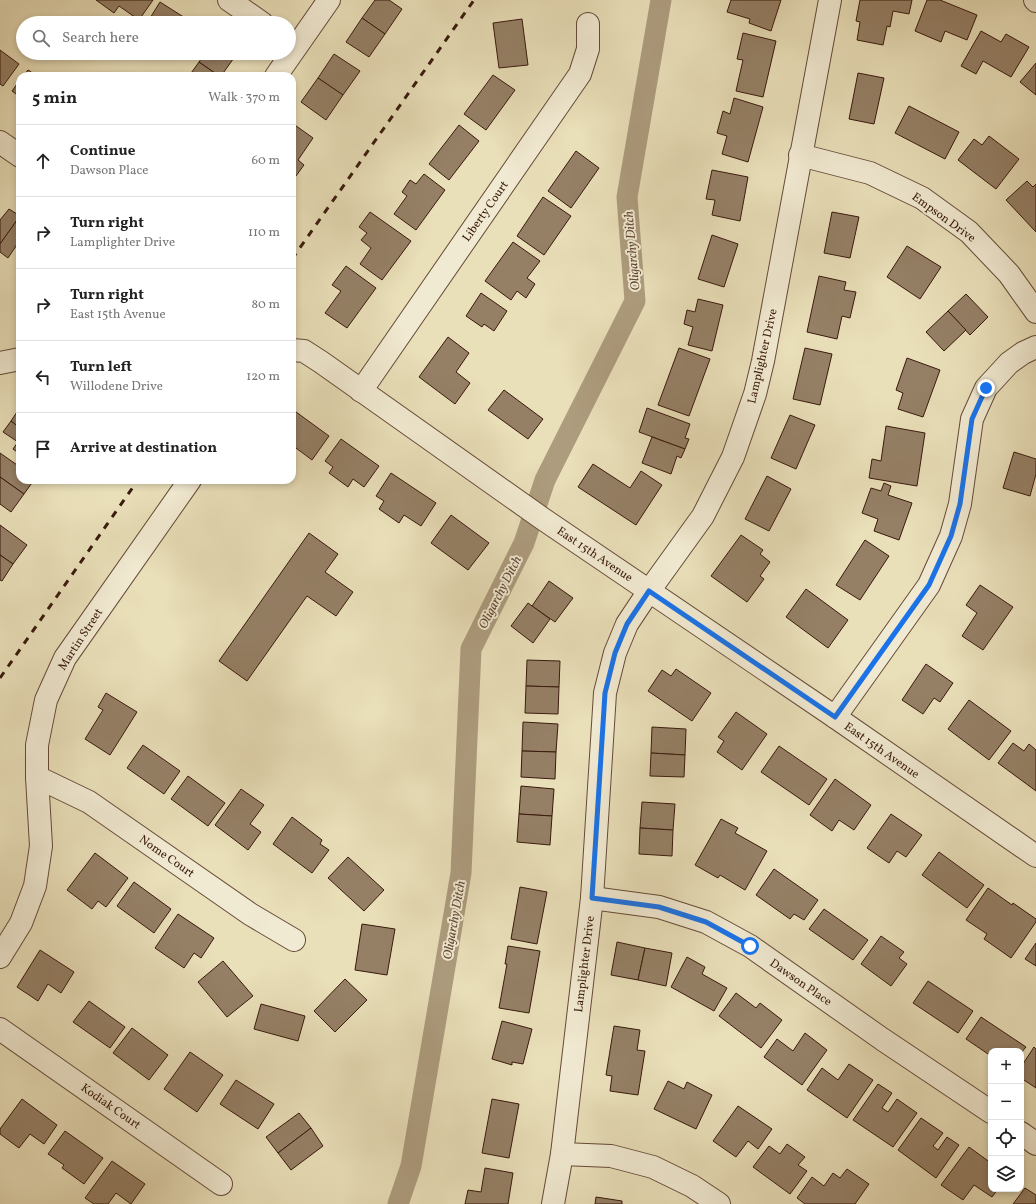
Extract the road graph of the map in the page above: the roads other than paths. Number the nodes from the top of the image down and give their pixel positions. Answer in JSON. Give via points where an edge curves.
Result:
{"nodes":[{"id":1,"x":230,"y":0,"type":"edge"},
{"id":2,"x":329,"y":0,"type":"edge"},
{"id":3,"x":830,"y":0,"type":"edge"},
{"id":4,"x":252,"y":16,"type":"edge"},
{"id":5,"x":588,"y":24,"type":"dead end"},
{"id":6,"x":296,"y":40,"type":"edge"},
{"id":7,"x":284,"y":60,"type":"edge"},
{"id":8,"x":278,"y":72,"type":"edge"},
{"id":9,"x":0,"y":142,"type":"edge"},
{"id":10,"x":16,"y":153,"type":"edge"},
{"id":11,"x":800,"y":155,"type":"junction"},
{"id":12,"x":1036,"y":312,"type":"edge"},
{"id":13,"x":1036,"y":347,"type":"edge"},
{"id":14,"x":296,"y":350,"type":"edge"},
{"id":15,"x":16,"y":360,"type":"edge"},
{"id":16,"x":0,"y":363,"type":"edge"},
{"id":17,"x":361,"y":391,"type":"junction"},
{"id":18,"x":187,"y":484,"type":"edge"},
{"id":19,"x":649,"y":591,"type":"junction"},
{"id":20,"x":835,"y":717,"type":"junction"},
{"id":21,"x":37,"y":777,"type":"junction"},
{"id":22,"x":1036,"y":856,"type":"edge"},
{"id":23,"x":592,"y":898,"type":"junction"},
{"id":24,"x":294,"y":940,"type":"dead end"},
{"id":25,"x":0,"y":957,"type":"edge"},
{"id":26,"x":0,"y":1029,"type":"edge"},
{"id":27,"x":988,"y":1110,"type":"edge"},
{"id":28,"x":1024,"y":1135,"type":"edge"},
{"id":29,"x":1036,"y":1144,"type":"edge"},
{"id":30,"x":562,"y":1154,"type":"junction"},
{"id":31,"x":221,"y":1184,"type":"dead end"},
{"id":32,"x":553,"y":1204,"type":"edge"},
{"id":33,"x":719,"y":1204,"type":"edge"}],
"edges":[{"from":1,"to":4,"type":"street"},
{"from":2,"to":6,"type":"street"},
{"from":3,"to":11,"type":"street","name":"Lamplighter Drive"},
{"from":5,"to":17,"type":"street","name":"Liberty Court","via":[[588,49],[580,74]]},
{"from":7,"to":8,"type":"street"},
{"from":9,"to":10,"type":"street"},
{"from":11,"to":12,"type":"street","name":"Empson Drive","via":[[870,173],[922,198],[969,232],[1009,274]]},
{"from":11,"to":19,"type":"street","name":"Lamplighter Drive","via":[[763,361],[736,450],[703,516]]},
{"from":13,"to":20,"type":"street","via":[[1009,362],[986,388],[972,419],[958,510],[951,536],[929,585]]},
{"from":14,"to":17,"type":"street","name":"East 15th Avenue","via":[[304,351]]},
{"from":15,"to":16,"type":"street"},
{"from":17,"to":19,"type":"street","name":"East 15th Avenue"},
{"from":18,"to":21,"type":"street","name":"Martin Street","via":[[65,658],[46,700],[37,745]]},
{"from":19,"to":20,"type":"street","name":"East 15th Avenue"},
{"from":19,"to":23,"type":"street","name":"Lamplighter Drive","via":[[627,624],[615,653],[605,693]]},
{"from":20,"to":22,"type":"street","name":"East 15th Avenue"},
{"from":21,"to":24,"type":"street","name":"Nome Court","via":[[89,802],[250,914]]},
{"from":21,"to":25,"type":"street","name":"Martin Street","via":[[41,846],[35,886],[21,923]]},
{"from":23,"to":27,"type":"street","name":"Dawson Place","via":[[659,907],[706,922],[750,946]]},
{"from":23,"to":30,"type":"street","name":"Lamplighter Drive"},
{"from":26,"to":31,"type":"street","name":"Kodiak Court"},
{"from":28,"to":29,"type":"street"},
{"from":30,"to":32,"type":"street","name":"Lamplighter Drive"},
{"from":30,"to":33,"type":"street","via":[[611,1156],[653,1167],[692,1186]]}]}
